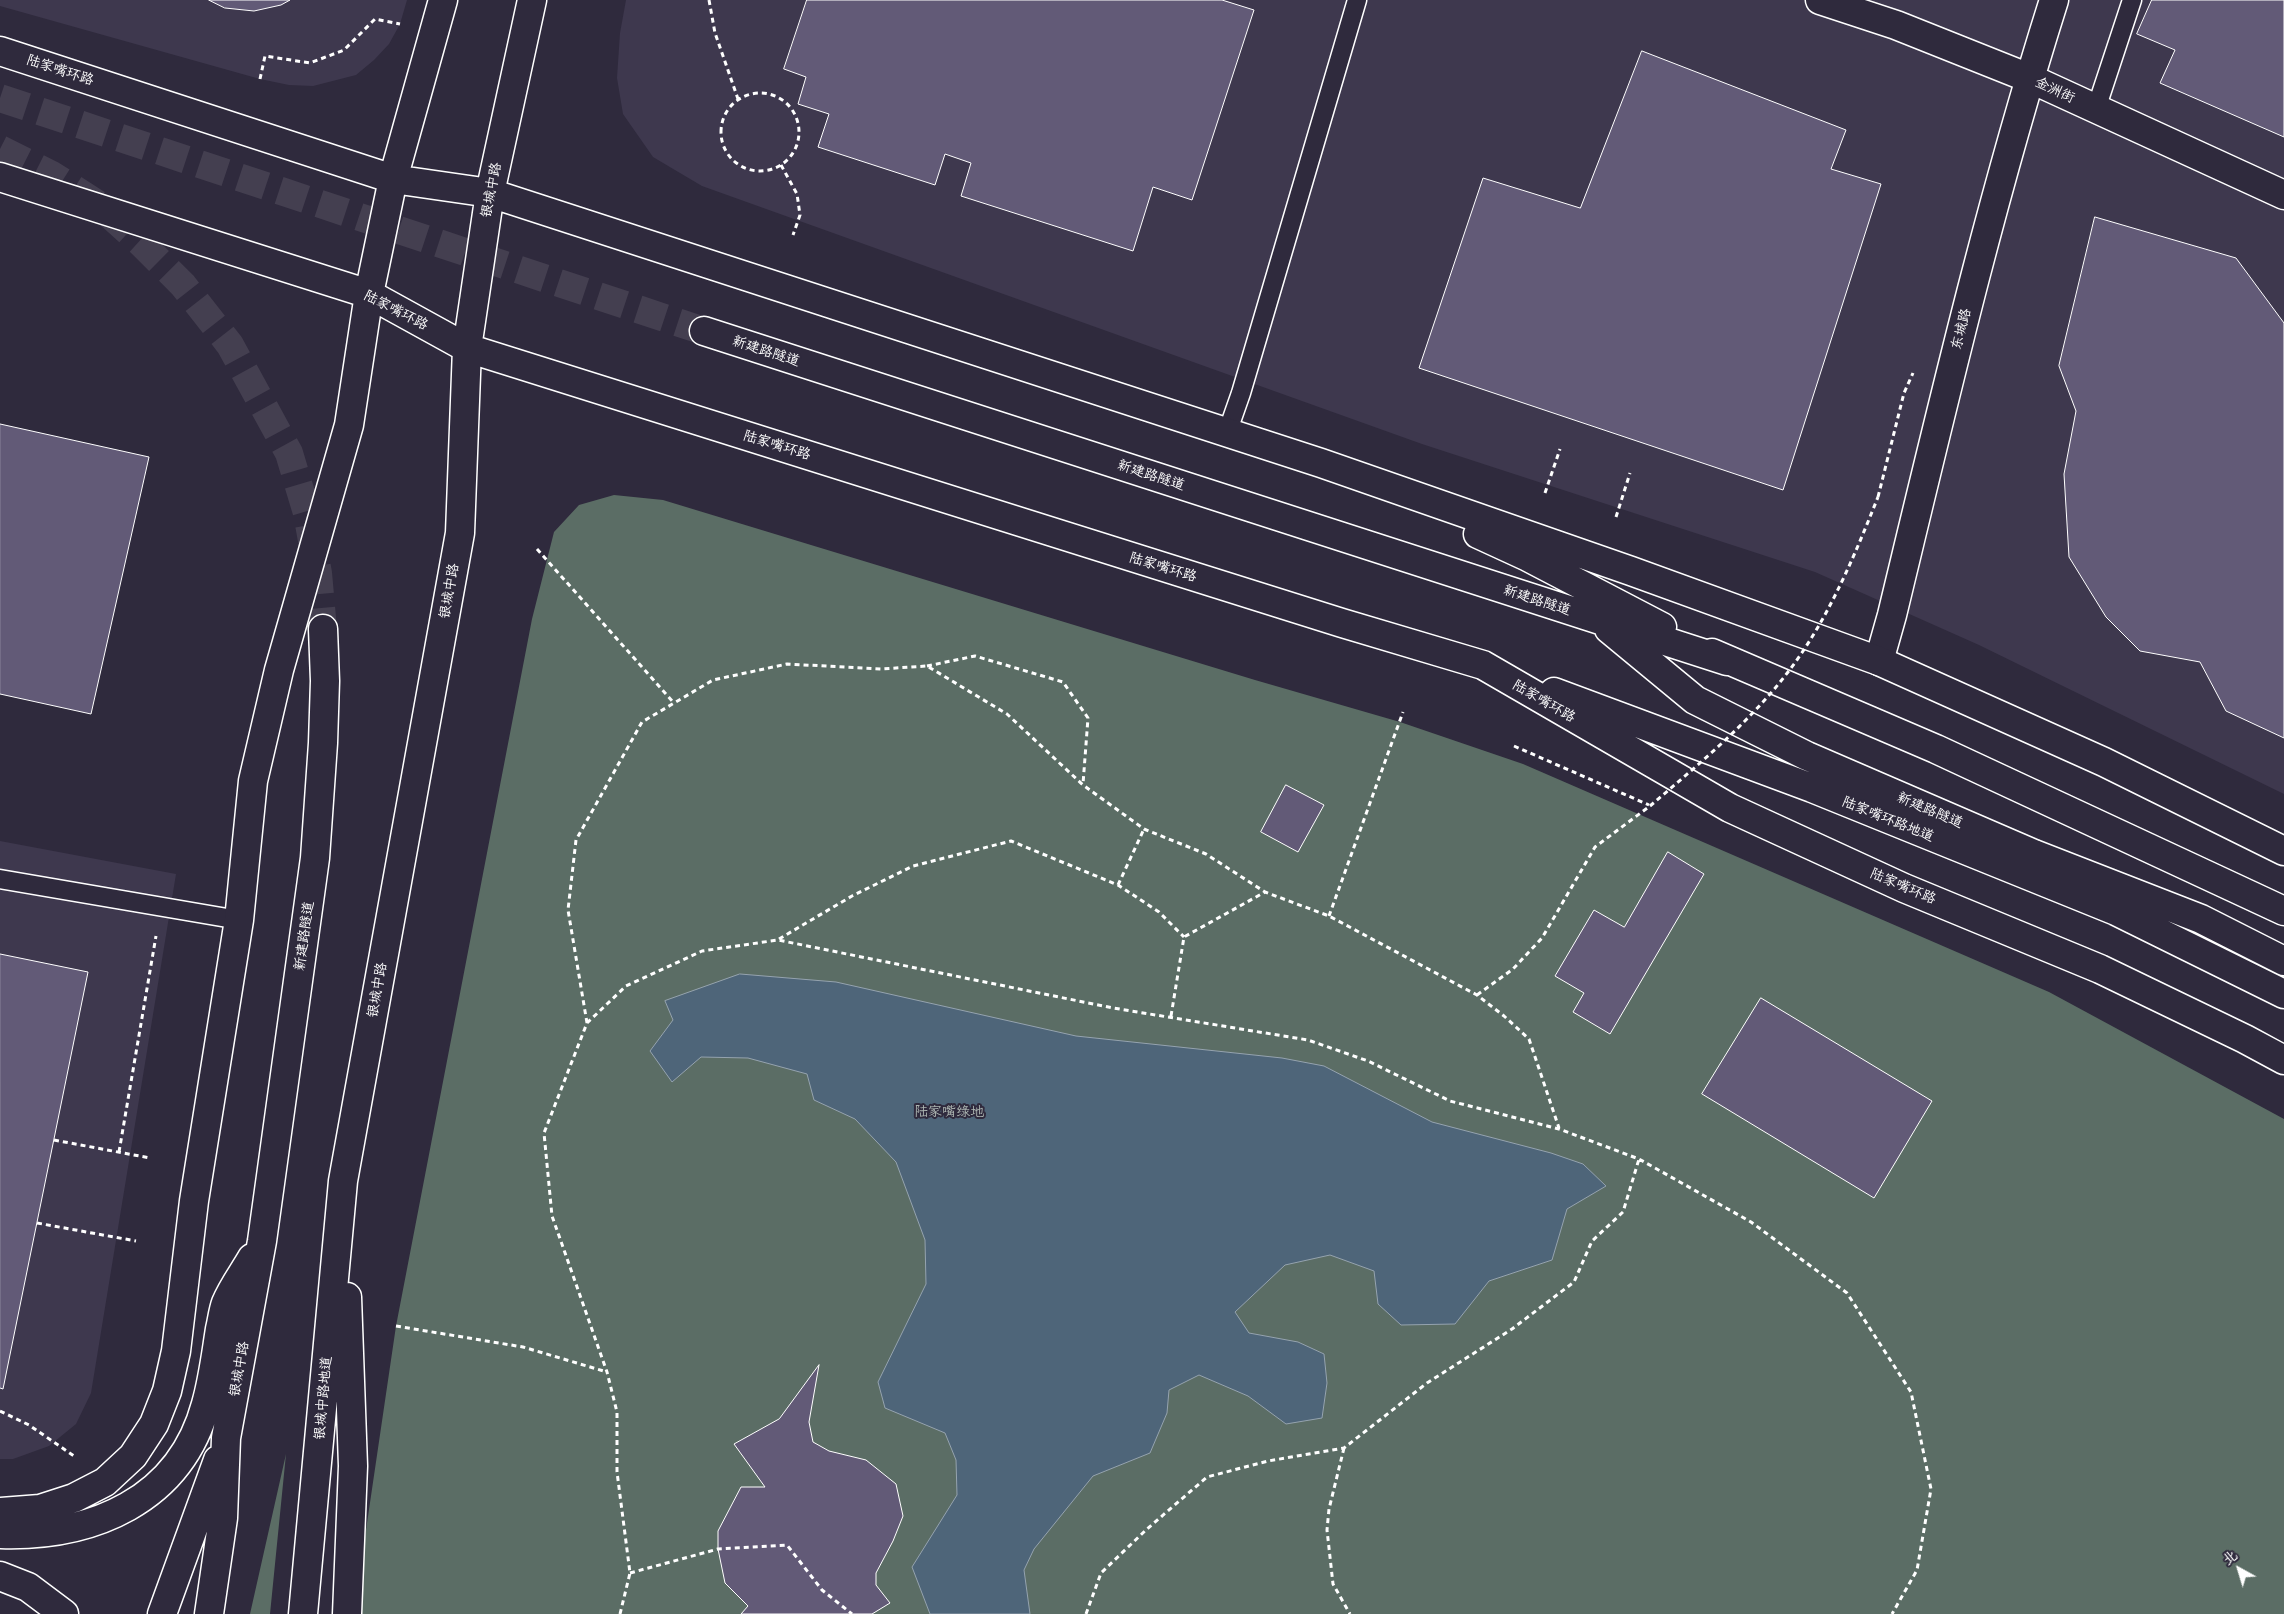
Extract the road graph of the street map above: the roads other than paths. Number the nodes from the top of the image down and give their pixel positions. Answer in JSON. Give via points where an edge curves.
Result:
{"nodes":[{"id":1,"x":443,"y":0,"type":"edge"},
{"id":2,"x":532,"y":0,"type":"edge"},
{"id":3,"x":1357,"y":0,"type":"edge"},
{"id":4,"x":1820,"y":0,"type":"edge"},
{"id":5,"x":2054,"y":0,"type":"edge"},
{"id":6,"x":2132,"y":0,"type":"edge"},
{"id":7,"x":0,"y":51,"type":"edge"},
{"id":8,"x":2029,"y":78,"type":"junction"},
{"id":9,"x":2096,"y":109,"type":"junction"},
{"id":10,"x":0,"y":177,"type":"edge"},
{"id":11,"x":392,"y":179,"type":"junction"},
{"id":12,"x":490,"y":193,"type":"junction"},
{"id":13,"x":2284,"y":195,"type":"edge"},
{"id":14,"x":369,"y":294,"type":"junction"},
{"id":15,"x":704,"y":331,"type":"tunnel mouth"},
{"id":16,"x":466,"y":348,"type":"junction"},
{"id":17,"x":1227,"y":433,"type":"junction"},
{"id":18,"x":1321,"y":463,"type":"junction"},
{"id":19,"x":1598,"y":620,"type":"junction"},
{"id":20,"x":323,"y":629,"type":"tunnel mouth"},
{"id":21,"x":1727,"y":661,"type":"junction"},
{"id":22,"x":1879,"y":661,"type":"junction"},
{"id":23,"x":1483,"y":665,"type":"junction"},
{"id":24,"x":2284,"y":851,"type":"edge"},
{"id":25,"x":0,"y":878,"type":"edge"},
{"id":26,"x":2284,"y":911,"type":"edge"},
{"id":27,"x":238,"y":920,"type":"junction"},
{"id":28,"x":2284,"y":961,"type":"edge"},
{"id":29,"x":2284,"y":994,"type":"edge"},
{"id":30,"x":2284,"y":1060,"type":"edge"},
{"id":31,"x":344,"y":1181,"type":"junction"},
{"id":32,"x":262,"y":1241,"type":"junction"},
{"id":33,"x":226,"y":1438,"type":"junction"},
{"id":34,"x":0,"y":1512,"type":"edge"},
{"id":35,"x":0,"y":1534,"type":"edge"},
{"id":36,"x":0,"y":1576,"type":"edge"},
{"id":37,"x":64,"y":1614,"type":"edge"},
{"id":38,"x":162,"y":1614,"type":"edge"},
{"id":39,"x":209,"y":1614,"type":"edge"},
{"id":40,"x":303,"y":1614,"type":"edge"},
{"id":41,"x":347,"y":1614,"type":"edge"}],
"edges":[{"from":1,"to":11,"type":"main road"},
{"from":2,"to":12,"type":"main road","name":"银城中路"},
{"from":3,"to":17,"type":"lane"},
{"from":4,"to":8,"type":"main road","name":"金洲街"},
{"from":5,"to":8,"type":"main road","name":"东城路"},
{"from":6,"to":9,"type":"lane"},
{"from":7,"to":11,"type":"main road","name":"陆家嘴环路"},
{"from":8,"to":9,"type":"main road","name":"金洲街"},
{"from":8,"to":22,"type":"main road","name":"东城路","via":[[1978,261]]},
{"from":9,"to":13,"type":"main road","name":"金洲街"},
{"from":10,"to":14,"type":"main road","name":"陆家嘴环路"},
{"from":11,"to":12,"type":"main road","name":"陆家嘴环路"},
{"from":11,"to":14,"type":"main road"},
{"from":12,"to":16,"type":"main road","name":"银城中路"},
{"from":12,"to":17,"type":"main road","name":"陆家嘴环路"},
{"from":14,"to":16,"type":"main road","name":"陆家嘴环路"},
{"from":14,"to":27,"type":"main road","via":[[349,425],[279,670],[253,781]]},
{"from":15,"to":19,"type":"main road","name":"新建路隧道"},
{"from":16,"to":23,"type":"main road","name":"陆家嘴环路"},
{"from":16,"to":31,"type":"main road","name":"银城中路","via":[[460,533]]},
{"from":17,"to":18,"type":"main road","name":"陆家嘴环路"},
{"from":18,"to":21,"type":"main road","name":"陆家嘴环路","via":[[1528,557]]},
{"from":18,"to":22,"type":"main road","name":"陆家嘴环路","via":[[1631,570]]},
{"from":19,"to":21,"type":"main road","name":"新建路隧道"},
{"from":19,"to":28,"type":"main road","name":"新建路隧道","via":[[1695,700],[1807,756],[2034,854],[2201,919]]},
{"from":20,"to":32,"type":"main road","name":"新建路隧道","via":[[324,743],[314,858]]},
{"from":21,"to":26,"type":"main road","name":"陆家嘴环路","via":[[1936,749]]},
{"from":22,"to":24,"type":"main road","name":"陆家嘴环路","via":[[2104,762]]},
{"from":23,"to":29,"type":"main road","name":"陆家嘴环路地道","via":[[1812,788],[2116,911]]},
{"from":23,"to":30,"type":"main road","name":"陆家嘴环路","via":[[1730,808],[1904,888],[2100,969]]},
{"from":25,"to":27,"type":"lane"},
{"from":27,"to":34,"type":"main road","via":[[168,1391],[154,1424],[133,1456],[105,1482],[74,1498],[40,1509]]},
{"from":31,"to":40,"type":"main road","name":"银城中路地道"},
{"from":31,"to":41,"type":"main road","via":[[353,1466]]},
{"from":32,"to":33,"type":"main road","name":"银城中路"},
{"from":32,"to":35,"type":"main road","via":[[226,1304],[206,1405],[190,1442],[169,1474],[140,1499],[112,1516],[74,1528],[29,1535]]},
{"from":33,"to":38,"type":"main road"},
{"from":33,"to":39,"type":"main road","via":[[223,1518]]},
{"from":36,"to":37,"type":"main road","via":[[28,1587]]}]}
